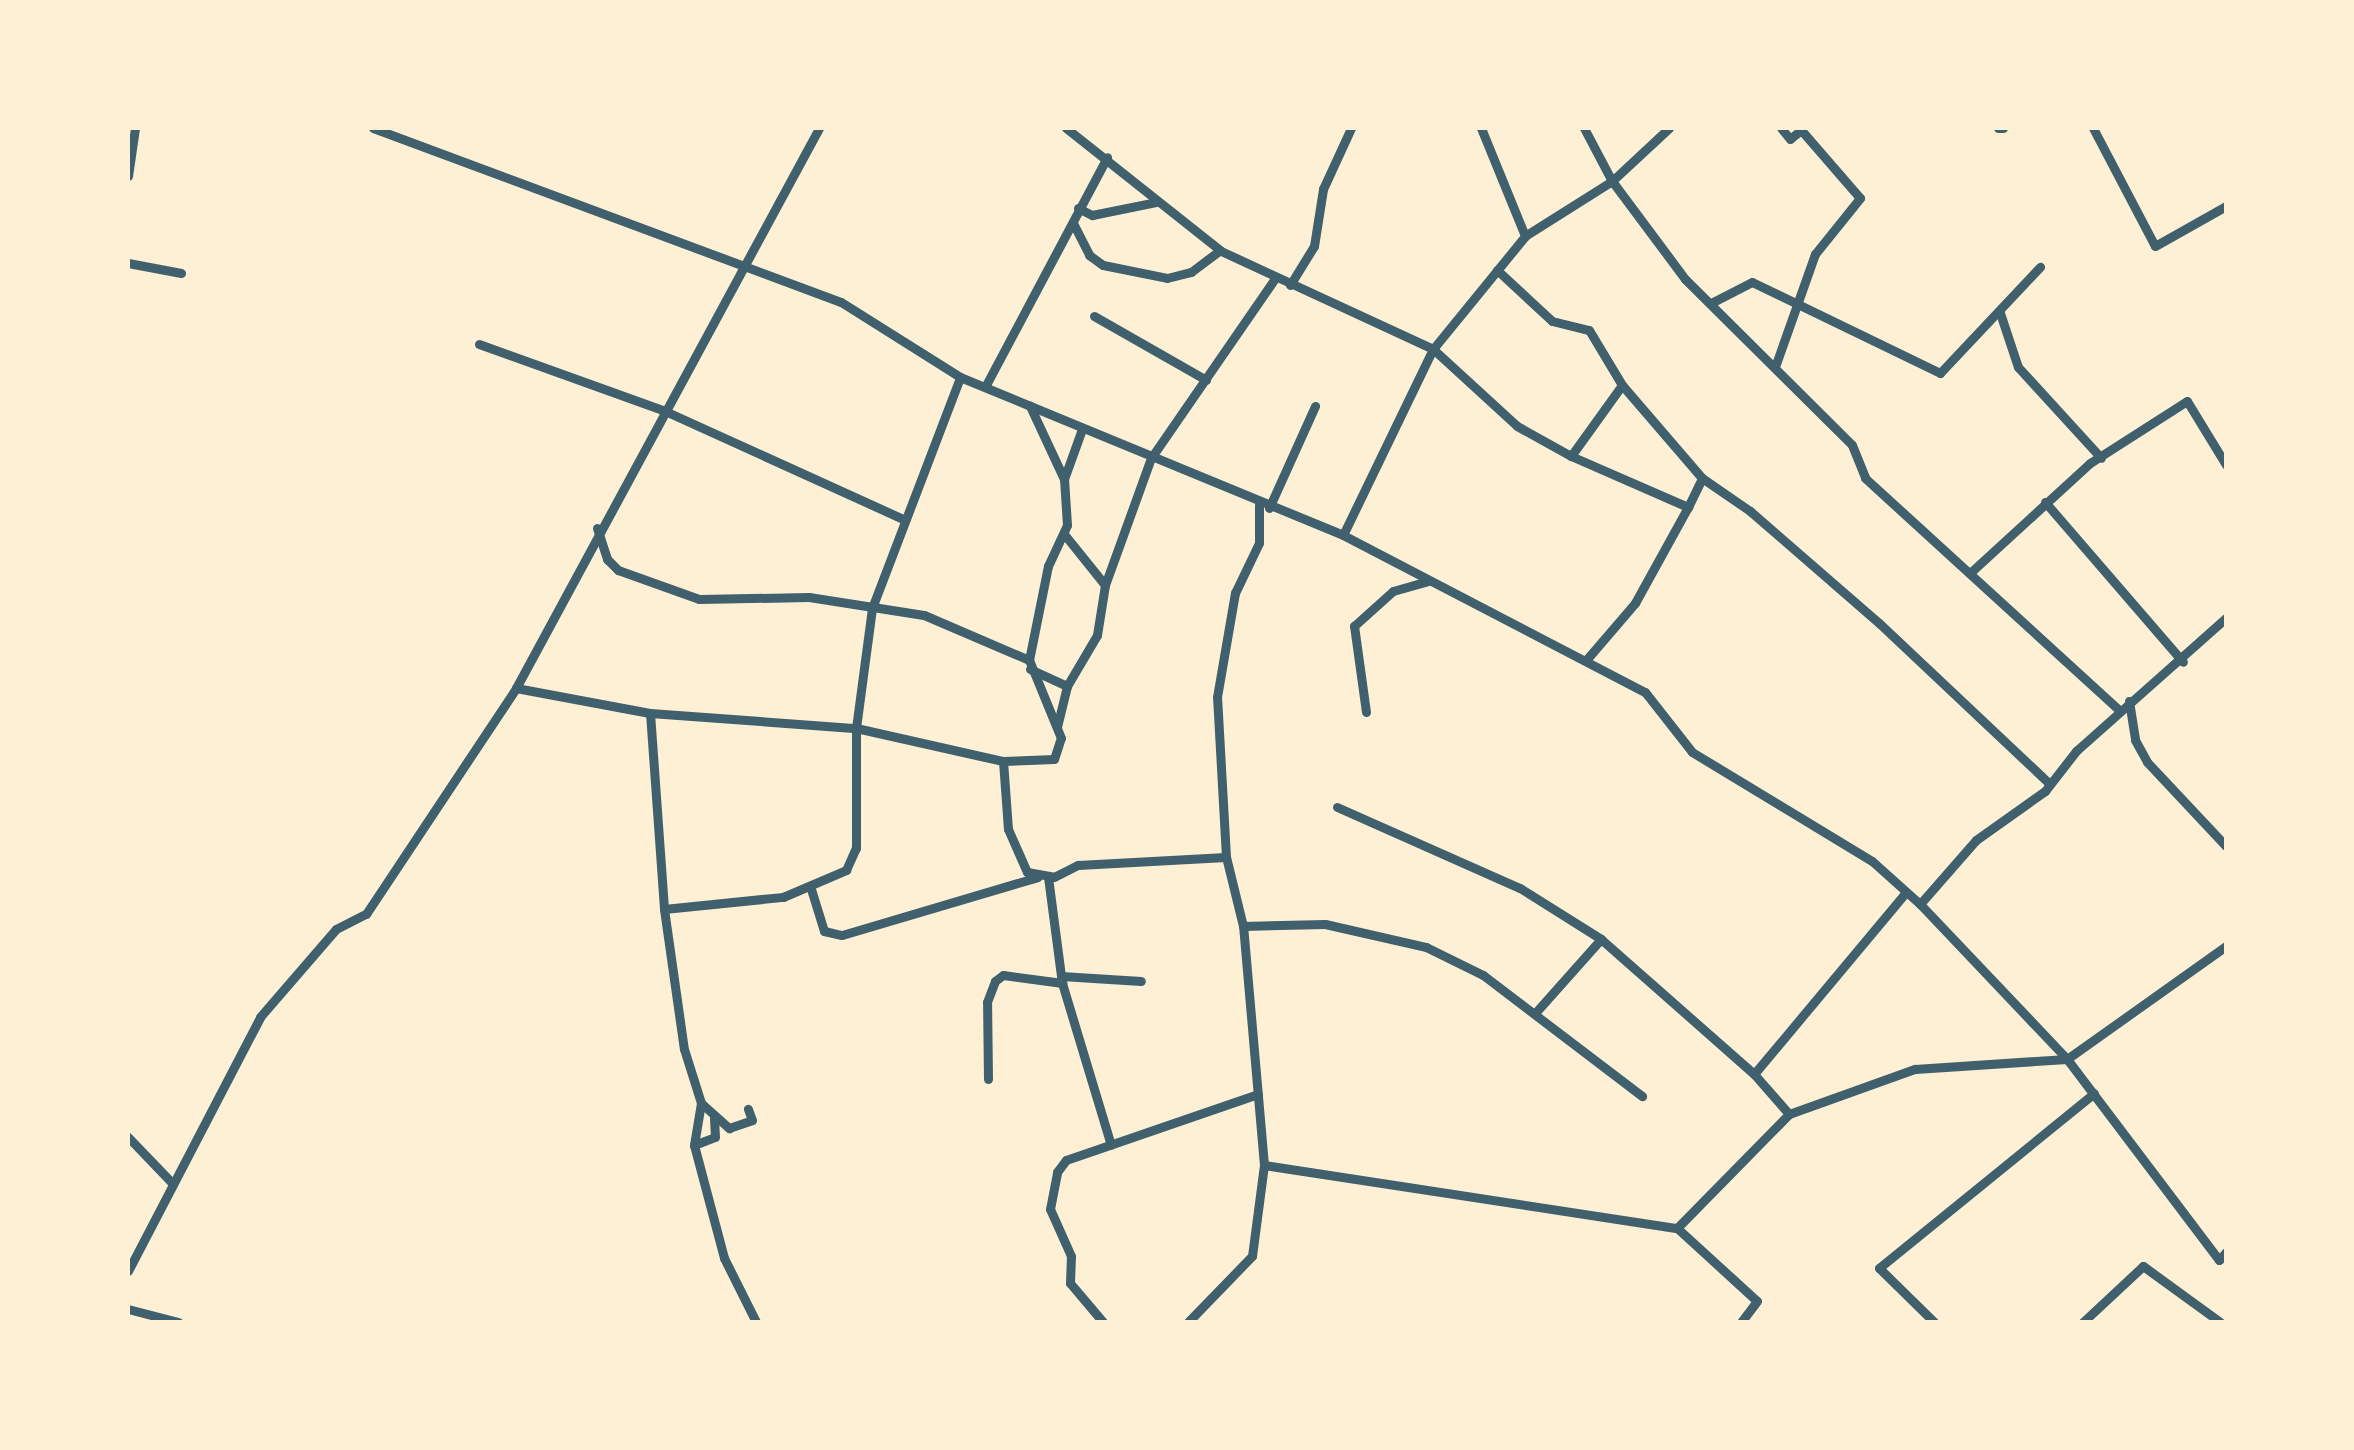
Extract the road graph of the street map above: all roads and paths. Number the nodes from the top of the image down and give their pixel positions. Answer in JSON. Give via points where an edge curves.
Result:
{"nodes":[{"id":1,"x":135,"y":128,"type":"edge"},
{"id":2,"x":373,"y":128,"type":"edge"},
{"id":3,"x":819,"y":128,"type":"edge"},
{"id":4,"x":1066,"y":128,"type":"edge"},
{"id":5,"x":1352,"y":128,"type":"edge"},
{"id":6,"x":1481,"y":128,"type":"edge"},
{"id":7,"x":1584,"y":128,"type":"edge"},
{"id":8,"x":1670,"y":128,"type":"edge"},
{"id":9,"x":1781,"y":128,"type":"edge"},
{"id":10,"x":2093,"y":128,"type":"edge"},
{"id":11,"x":1802,"y":129,"type":"edge"},
{"id":12,"x":1107,"y":157,"type":"junction"},
{"id":13,"x":128,"y":176,"type":"edge"},
{"id":14,"x":1612,"y":180,"type":"junction"},
{"id":15,"x":1160,"y":202,"type":"junction"},
{"id":16,"x":2226,"y":206,"type":"edge"},
{"id":17,"x":1078,"y":208,"type":"junction"},
{"id":18,"x":1073,"y":223,"type":"junction"},
{"id":19,"x":1525,"y":236,"type":"junction"},
{"id":20,"x":1220,"y":250,"type":"junction"},
{"id":21,"x":128,"y":263,"type":"edge"},
{"id":22,"x":749,"y":265,"type":"junction"},
{"id":23,"x":2040,"y":268,"type":"dead end"},
{"id":24,"x":1497,"y":270,"type":"junction"},
{"id":25,"x":182,"y":273,"type":"dead end"},
{"id":26,"x":1275,"y":278,"type":"junction"},
{"id":27,"x":1290,"y":285,"type":"junction"},
{"id":28,"x":1711,"y":304,"type":"junction"},
{"id":29,"x":1794,"y":305,"type":"junction"},
{"id":30,"x":2000,"y":312,"type":"junction"},
{"id":31,"x":1094,"y":316,"type":"dead end"},
{"id":32,"x":480,"y":344,"type":"dead end"},
{"id":33,"x":1432,"y":348,"type":"junction"},
{"id":34,"x":1776,"y":364,"type":"junction"},
{"id":35,"x":960,"y":377,"type":"junction"},
{"id":36,"x":1206,"y":380,"type":"junction"},
{"id":37,"x":986,"y":385,"type":"junction"},
{"id":38,"x":1622,"y":386,"type":"junction"},
{"id":39,"x":1030,"y":406,"type":"junction"},
{"id":40,"x":1315,"y":406,"type":"dead end"},
{"id":41,"x":665,"y":411,"type":"junction"},
{"id":42,"x":1082,"y":429,"type":"junction"},
{"id":43,"x":1570,"y":456,"type":"junction"},
{"id":44,"x":1152,"y":458,"type":"junction"},
{"id":45,"x":2101,"y":458,"type":"junction"},
{"id":46,"x":2226,"y":466,"type":"edge"},
{"id":47,"x":1702,"y":478,"type":"junction"},
{"id":48,"x":1064,"y":479,"type":"junction"},
{"id":49,"x":2045,"y":502,"type":"junction"},
{"id":50,"x":1264,"y":507,"type":"junction"},
{"id":51,"x":1688,"y":507,"type":"junction"},
{"id":52,"x":903,"y":519,"type":"junction"},
{"id":53,"x":597,"y":528,"type":"junction"},
{"id":54,"x":1064,"y":534,"type":"junction"},
{"id":55,"x":1343,"y":534,"type":"junction"},
{"id":56,"x":1971,"y":572,"type":"junction"},
{"id":57,"x":1429,"y":581,"type":"junction"},
{"id":58,"x":1105,"y":585,"type":"junction"},
{"id":59,"x":872,"y":608,"type":"junction"},
{"id":60,"x":2226,"y":618,"type":"edge"},
{"id":61,"x":1588,"y":659,"type":"junction"},
{"id":62,"x":2183,"y":662,"type":"junction"},
{"id":63,"x":1029,"y":664,"type":"junction"},
{"id":64,"x":1067,"y":686,"type":"junction"},
{"id":65,"x":516,"y":688,"type":"junction"},
{"id":66,"x":2129,"y":701,"type":"junction"},
{"id":67,"x":2119,"y":710,"type":"junction"},
{"id":68,"x":1366,"y":712,"type":"dead end"},
{"id":69,"x":650,"y":713,"type":"junction"},
{"id":70,"x":856,"y":728,"type":"junction"},
{"id":71,"x":1057,"y":728,"type":"junction"},
{"id":72,"x":1003,"y":761,"type":"junction"},
{"id":73,"x":2050,"y":784,"type":"junction"},
{"id":74,"x":1338,"y":807,"type":"dead end"},
{"id":75,"x":2226,"y":846,"type":"edge"},
{"id":76,"x":1226,"y":857,"type":"junction"},
{"id":77,"x":1044,"y":877,"type":"junction"},
{"id":78,"x":811,"y":889,"type":"junction"},
{"id":79,"x":1906,"y":892,"type":"junction"},
{"id":80,"x":1920,"y":904,"type":"junction"},
{"id":81,"x":664,"y":910,"type":"junction"},
{"id":82,"x":1243,"y":926,"type":"junction"},
{"id":83,"x":1601,"y":939,"type":"junction"},
{"id":84,"x":2226,"y":946,"type":"edge"},
{"id":85,"x":1062,"y":980,"type":"junction"},
{"id":86,"x":1141,"y":981,"type":"dead end"},
{"id":87,"x":1536,"y":1012,"type":"junction"},
{"id":88,"x":2067,"y":1059,"type":"junction"},
{"id":89,"x":1754,"y":1074,"type":"junction"},
{"id":90,"x":988,"y":1078,"type":"dead end"},
{"id":91,"x":2094,"y":1093,"type":"junction"},
{"id":92,"x":1258,"y":1094,"type":"junction"},
{"id":93,"x":1642,"y":1096,"type":"dead end"},
{"id":94,"x":701,"y":1103,"type":"junction"},
{"id":95,"x":748,"y":1108,"type":"dead end"},
{"id":96,"x":1789,"y":1114,"type":"junction"},
{"id":97,"x":714,"y":1118,"type":"junction"},
{"id":98,"x":128,"y":1137,"type":"edge"},
{"id":99,"x":694,"y":1145,"type":"junction"},
{"id":100,"x":1111,"y":1145,"type":"junction"},
{"id":101,"x":1264,"y":1165,"type":"junction"},
{"id":102,"x":173,"y":1184,"type":"junction"},
{"id":103,"x":1676,"y":1228,"type":"junction"},
{"id":104,"x":2226,"y":1252,"type":"edge"},
{"id":105,"x":128,"y":1271,"type":"edge"},
{"id":106,"x":128,"y":1309,"type":"edge"},
{"id":107,"x":178,"y":1322,"type":"edge"},
{"id":108,"x":756,"y":1322,"type":"edge"},
{"id":109,"x":1103,"y":1322,"type":"edge"},
{"id":110,"x":1188,"y":1322,"type":"edge"},
{"id":111,"x":1741,"y":1322,"type":"edge"},
{"id":112,"x":1934,"y":1322,"type":"edge"},
{"id":113,"x":2083,"y":1322,"type":"edge"},
{"id":114,"x":2220,"y":1322,"type":"edge"}],
"edges":[{"from":1,"to":13,"type":"street"},
{"from":2,"to":22,"type":"street","via":[[587,212]]},
{"from":3,"to":22,"type":"street"},
{"from":4,"to":12,"type":"street"},
{"from":5,"to":27,"type":"street","via":[[1324,189],[1314,246]]},
{"from":6,"to":19,"type":"street"},
{"from":7,"to":14,"type":"street"},
{"from":8,"to":14,"type":"street"},
{"from":9,"to":11,"type":"street","via":[[1790,139]]},
{"from":10,"to":16,"type":"street","via":[[2154,246]]},
{"from":11,"to":29,"type":"street","via":[[1860,198],[1815,254]]},
{"from":12,"to":15,"type":"street"},
{"from":12,"to":17,"type":"street"},
{"from":14,"to":19,"type":"street"},
{"from":14,"to":28,"type":"street"},
{"from":15,"to":17,"type":"street","via":[[1092,215]]},
{"from":15,"to":20,"type":"street"},
{"from":17,"to":18,"type":"street"},
{"from":18,"to":20,"type":"street","via":[[1089,255],[1103,265],[1167,278],[1191,272]]},
{"from":18,"to":37,"type":"street"},
{"from":19,"to":24,"type":"street"},
{"from":20,"to":26,"type":"street"},
{"from":21,"to":25,"type":"street"},
{"from":22,"to":35,"type":"street","via":[[841,302]]},
{"from":22,"to":41,"type":"street"},
{"from":23,"to":30,"type":"street"},
{"from":24,"to":33,"type":"street"},
{"from":24,"to":38,"type":"street","via":[[1552,321],[1590,330]]},
{"from":26,"to":27,"type":"street"},
{"from":26,"to":36,"type":"street"},
{"from":27,"to":33,"type":"street"},
{"from":28,"to":29,"type":"street","via":[[1752,282]]},
{"from":28,"to":34,"type":"street"},
{"from":29,"to":30,"type":"street","via":[[1940,373]]},
{"from":29,"to":34,"type":"street"},
{"from":30,"to":45,"type":"street","via":[[2018,367]]},
{"from":31,"to":36,"type":"street"},
{"from":32,"to":41,"type":"street"},
{"from":33,"to":43,"type":"street","via":[[1516,426]]},
{"from":33,"to":55,"type":"street"},
{"from":34,"to":56,"type":"street","via":[[1852,445],[1864,478]]},
{"from":35,"to":37,"type":"street"},
{"from":35,"to":52,"type":"street"},
{"from":36,"to":44,"type":"street"},
{"from":37,"to":39,"type":"street"},
{"from":38,"to":43,"type":"street"},
{"from":38,"to":47,"type":"street"},
{"from":39,"to":42,"type":"street"},
{"from":39,"to":48,"type":"street"},
{"from":40,"to":50,"type":"street"},
{"from":41,"to":52,"type":"street"},
{"from":41,"to":53,"type":"street"},
{"from":42,"to":44,"type":"street"},
{"from":42,"to":48,"type":"street"},
{"from":43,"to":51,"type":"street"},
{"from":44,"to":50,"type":"street"},
{"from":44,"to":58,"type":"street"},
{"from":45,"to":46,"type":"street","via":[[2186,401]]},
{"from":45,"to":49,"type":"street"},
{"from":47,"to":51,"type":"street"},
{"from":47,"to":73,"type":"street","via":[[1777,534]]},
{"from":48,"to":54,"type":"street"},
{"from":49,"to":56,"type":"street"},
{"from":49,"to":62,"type":"street"},
{"from":50,"to":55,"type":"street"},
{"from":50,"to":76,"type":"street","via":[[1259,544],[1235,593],[1217,696]]},
{"from":51,"to":61,"type":"street","via":[[1635,603]]},
{"from":52,"to":59,"type":"street"},
{"from":53,"to":59,"type":"street","via":[[618,570],[699,598],[809,597]]},
{"from":53,"to":65,"type":"street"},
{"from":54,"to":58,"type":"street"},
{"from":54,"to":63,"type":"street","via":[[1048,566]]},
{"from":55,"to":57,"type":"street"},
{"from":56,"to":67,"type":"street"},
{"from":57,"to":61,"type":"street"},
{"from":57,"to":68,"type":"street","via":[[1393,592],[1354,626]]},
{"from":58,"to":64,"type":"street","via":[[1097,635]]},
{"from":59,"to":63,"type":"street","via":[[965,628]]},
{"from":59,"to":70,"type":"street"},
{"from":60,"to":62,"type":"street"},
{"from":61,"to":79,"type":"street","via":[[1656,699],[1692,752],[1872,861]]},
{"from":62,"to":66,"type":"street"},
{"from":63,"to":64,"type":"street"},
{"from":63,"to":71,"type":"street"},
{"from":64,"to":71,"type":"street"},
{"from":65,"to":69,"type":"street"},
{"from":65,"to":102,"type":"street","via":[[366,914],[336,930],[260,1017]]},
{"from":66,"to":67,"type":"street"},
{"from":66,"to":75,"type":"street","via":[[2135,740],[2147,762]]},
{"from":67,"to":73,"type":"street"},
{"from":69,"to":70,"type":"street"},
{"from":69,"to":81,"type":"street"},
{"from":70,"to":72,"type":"street"},
{"from":70,"to":78,"type":"street","via":[[853,859]]},
{"from":71,"to":72,"type":"street","via":[[1062,748],[1054,759]]},
{"from":72,"to":77,"type":"street","via":[[1019,864]]},
{"from":73,"to":80,"type":"street","via":[[1976,840]]},
{"from":74,"to":83,"type":"street","via":[[1520,888]]},
{"from":76,"to":77,"type":"street","via":[[1078,865]]},
{"from":76,"to":82,"type":"street"},
{"from":77,"to":78,"type":"street","via":[[842,936],[824,931]]},
{"from":77,"to":85,"type":"street"},
{"from":78,"to":81,"type":"street"},
{"from":79,"to":80,"type":"street"},
{"from":79,"to":89,"type":"street"},
{"from":80,"to":88,"type":"street"},
{"from":81,"to":94,"type":"street","via":[[684,1048]]},
{"from":82,"to":87,"type":"street","via":[[1325,924],[1381,934],[1483,975]]},
{"from":82,"to":92,"type":"street"},
{"from":83,"to":87,"type":"street"},
{"from":83,"to":89,"type":"street"},
{"from":84,"to":88,"type":"street"},
{"from":85,"to":86,"type":"street"},
{"from":85,"to":90,"type":"street","via":[[1003,974],[995,981],[987,1002]]},
{"from":85,"to":100,"type":"street"},
{"from":87,"to":93,"type":"street"},
{"from":88,"to":91,"type":"street"},
{"from":88,"to":96,"type":"street","via":[[1915,1070]]},
{"from":89,"to":96,"type":"street"},
{"from":91,"to":104,"type":"street","via":[[2218,1260]]},
{"from":91,"to":112,"type":"street","via":[[1879,1268]]},
{"from":92,"to":100,"type":"street"},
{"from":92,"to":101,"type":"street"},
{"from":94,"to":97,"type":"street"},
{"from":94,"to":99,"type":"street"},
{"from":95,"to":97,"type":"street","via":[[752,1120],[729,1128]]},
{"from":96,"to":103,"type":"street"},
{"from":97,"to":99,"type":"street","via":[[715,1136]]},
{"from":98,"to":102,"type":"street"},
{"from":99,"to":108,"type":"street","via":[[724,1258]]},
{"from":100,"to":109,"type":"street","via":[[1066,1160],[1050,1209],[1070,1256],[1070,1283]]},
{"from":101,"to":103,"type":"street"},
{"from":101,"to":110,"type":"street","via":[[1252,1256]]},
{"from":102,"to":105,"type":"street"},
{"from":103,"to":111,"type":"street","via":[[1757,1301]]},
{"from":106,"to":107,"type":"street"},
{"from":113,"to":114,"type":"street","via":[[2144,1266]]}]}
